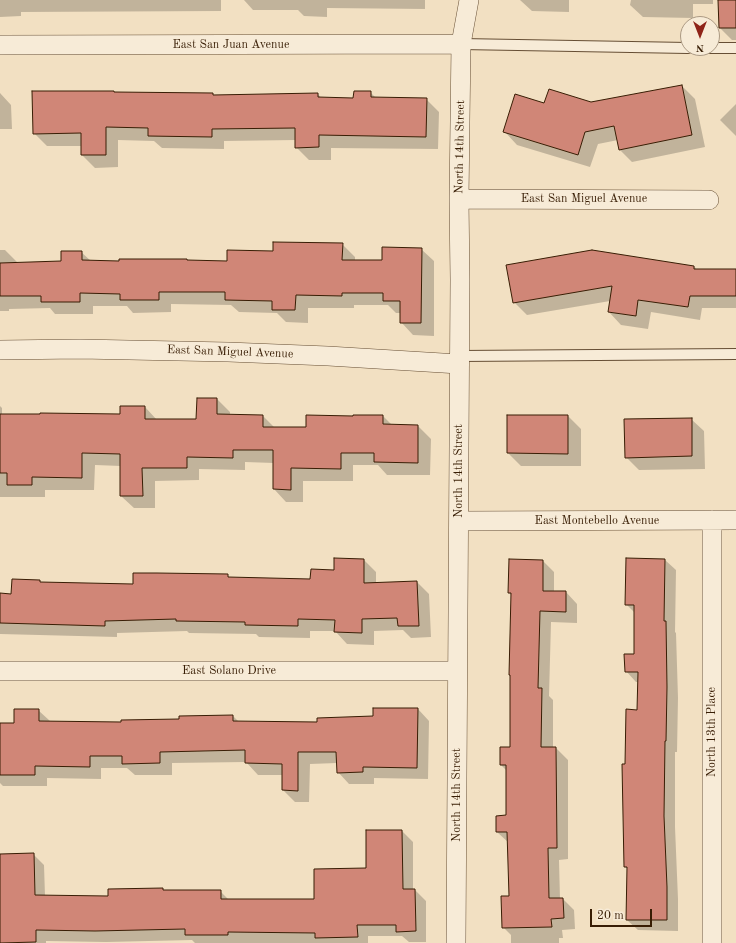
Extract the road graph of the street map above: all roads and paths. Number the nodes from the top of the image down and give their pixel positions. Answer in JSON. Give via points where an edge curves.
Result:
{"nodes":[{"id":1,"x":469,"y":0,"type":"edge"},
{"id":2,"x":461,"y":44,"type":"junction"},
{"id":3,"x":0,"y":45,"type":"edge"},
{"id":4,"x":680,"y":48,"type":"edge"},
{"id":5,"x":720,"y":48,"type":"edge"},
{"id":6,"x":736,"y":48,"type":"edge"},
{"id":7,"x":459,"y":198,"type":"junction"},
{"id":8,"x":709,"y":200,"type":"dead end"},
{"id":9,"x":0,"y":350,"type":"edge"},
{"id":10,"x":736,"y":354,"type":"edge"},
{"id":11,"x":459,"y":360,"type":"junction"},
{"id":12,"x":712,"y":520,"type":"junction"},
{"id":13,"x":736,"y":520,"type":"edge"},
{"id":14,"x":459,"y":521,"type":"junction"},
{"id":15,"x":457,"y":670,"type":"junction"},
{"id":16,"x":0,"y":672,"type":"edge"},
{"id":17,"x":456,"y":943,"type":"edge"},
{"id":18,"x":712,"y":943,"type":"edge"}],
"edges":[{"from":1,"to":2,"type":"street","name":"North 14th Street"},
{"from":2,"to":3,"type":"street","name":"East San Juan Avenue"},
{"from":2,"to":4,"type":"lane"},
{"from":2,"to":7,"type":"street","name":"North 14th Street"},
{"from":5,"to":6,"type":"lane"},
{"from":7,"to":8,"type":"street","name":"East San Miguel Avenue"},
{"from":7,"to":11,"type":"street","name":"North 14th Street"},
{"from":9,"to":11,"type":"street","name":"East San Miguel Avenue","via":[[228,352]]},
{"from":10,"to":11,"type":"lane"},
{"from":11,"to":14,"type":"street","name":"North 14th Street"},
{"from":12,"to":13,"type":"street","name":"East Montebello Avenue"},
{"from":12,"to":14,"type":"street","name":"East Montebello Avenue"},
{"from":12,"to":18,"type":"street","name":"North 13th Place"},
{"from":14,"to":15,"type":"street","name":"North 14th Street"},
{"from":15,"to":16,"type":"street","name":"East Solano Drive"},
{"from":15,"to":17,"type":"street","name":"North 14th Street"}]}
